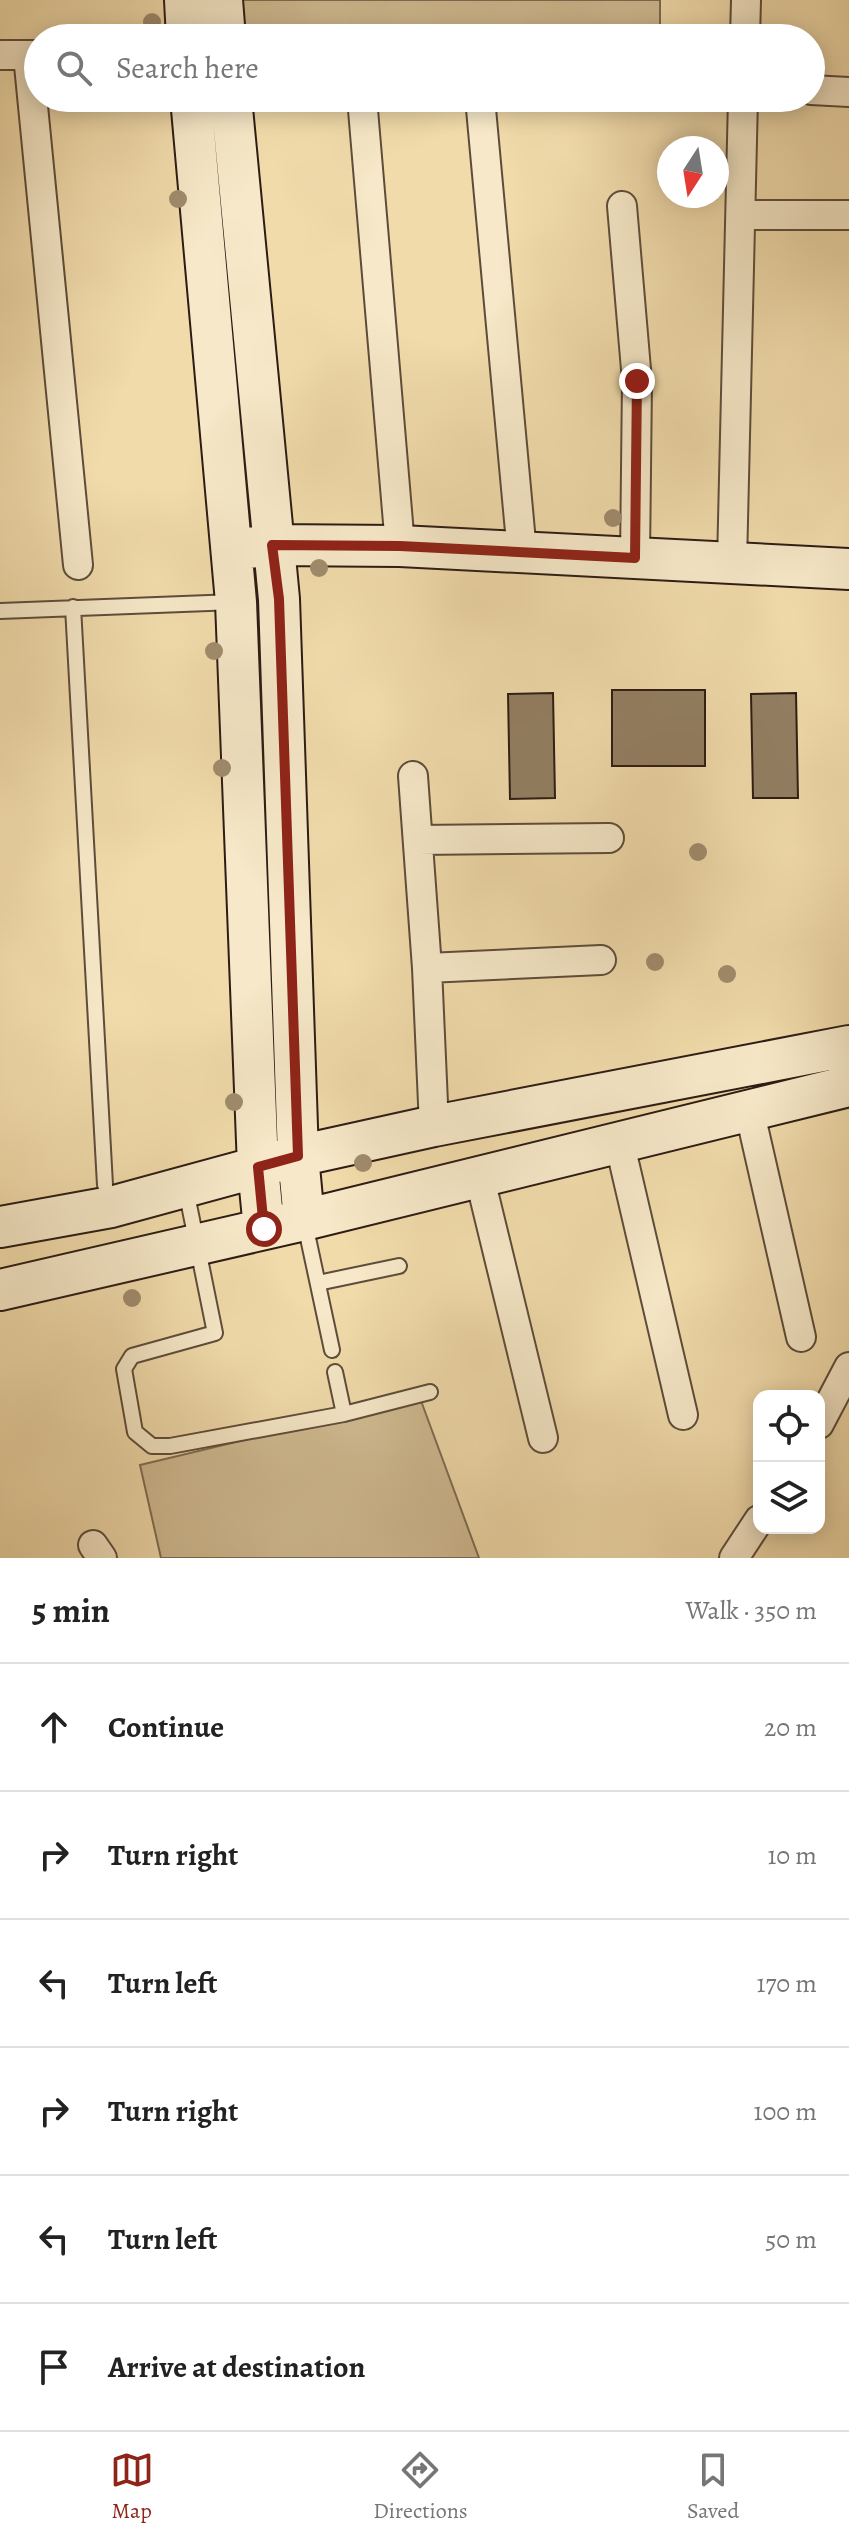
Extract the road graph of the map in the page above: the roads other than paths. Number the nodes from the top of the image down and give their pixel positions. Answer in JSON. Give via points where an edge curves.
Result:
{"nodes":[{"id":1,"x":185,"y":0,"type":"edge"},
{"id":2,"x":222,"y":0,"type":"edge"},
{"id":3,"x":746,"y":0,"type":"edge"},
{"id":4,"x":186,"y":24,"type":"edge"},
{"id":5,"x":224,"y":24,"type":"edge"},
{"id":6,"x":745,"y":24,"type":"edge"},
{"id":7,"x":0,"y":55,"type":"edge"},
{"id":8,"x":24,"y":55,"type":"edge"},
{"id":9,"x":825,"y":91,"type":"edge"},
{"id":10,"x":849,"y":92,"type":"edge"},
{"id":11,"x":38,"y":112,"type":"edge"},
{"id":12,"x":192,"y":112,"type":"edge"},
{"id":13,"x":232,"y":112,"type":"edge"},
{"id":14,"x":363,"y":112,"type":"edge"},
{"id":15,"x":481,"y":112,"type":"edge"},
{"id":16,"x":743,"y":112,"type":"edge"},
{"id":17,"x":622,"y":206,"type":"dead end"},
{"id":18,"x":742,"y":215,"type":"junction"},
{"id":19,"x":849,"y":215,"type":"edge"},
{"id":20,"x":272,"y":545,"type":"junction"},
{"id":21,"x":400,"y":546,"type":"junction"},
{"id":22,"x":232,"y":550,"type":"junction"},
{"id":23,"x":522,"y":553,"type":"junction"},
{"id":24,"x":635,"y":558,"type":"junction"},
{"id":25,"x":732,"y":563,"type":"junction"},
{"id":26,"x":78,"y":565,"type":"dead end"},
{"id":27,"x":849,"y":569,"type":"edge"},
{"id":28,"x":258,"y":600,"type":"junction"},
{"id":29,"x":73,"y":607,"type":"junction"},
{"id":30,"x":0,"y":611,"type":"edge"},
{"id":31,"x":413,"y":776,"type":"dead end"},
{"id":32,"x":609,"y":838,"type":"dead end"},
{"id":33,"x":418,"y":840,"type":"junction"},
{"id":34,"x":601,"y":960,"type":"dead end"},
{"id":35,"x":427,"y":968,"type":"junction"},
{"id":36,"x":849,"y":1046,"type":"edge"},
{"id":37,"x":849,"y":1086,"type":"edge"},
{"id":38,"x":749,"y":1109,"type":"junction"},
{"id":39,"x":434,"y":1126,"type":"junction"},
{"id":40,"x":619,"y":1141,"type":"junction"},
{"id":41,"x":298,"y":1156,"type":"junction"},
{"id":42,"x":258,"y":1167,"type":"junction"},
{"id":43,"x":479,"y":1175,"type":"junction"},
{"id":44,"x":105,"y":1185,"type":"dead end"},
{"id":45,"x":185,"y":1187,"type":"junction"},
{"id":46,"x":304,"y":1220,"type":"junction"},
{"id":47,"x":0,"y":1227,"type":"edge"},
{"id":48,"x":264,"y":1229,"type":"junction"},
{"id":49,"x":196,"y":1245,"type":"junction"},
{"id":50,"x":399,"y":1266,"type":"dead end"},
{"id":51,"x":318,"y":1283,"type":"junction"},
{"id":52,"x":0,"y":1290,"type":"edge"},
{"id":53,"x":801,"y":1337,"type":"dead end"},
{"id":54,"x":332,"y":1350,"type":"dead end"},
{"id":55,"x":849,"y":1367,"type":"edge"},
{"id":56,"x":335,"y":1372,"type":"dead end"},
{"id":57,"x":430,"y":1392,"type":"dead end"},
{"id":58,"x":825,"y":1413,"type":"edge"},
{"id":59,"x":344,"y":1414,"type":"junction"},
{"id":60,"x":683,"y":1415,"type":"dead end"},
{"id":61,"x":543,"y":1438,"type":"dead end"},
{"id":62,"x":753,"y":1529,"type":"edge"},
{"id":63,"x":734,"y":1558,"type":"edge"}],
"edges":[{"from":1,"to":4,"type":"street"},
{"from":2,"to":5,"type":"street"},
{"from":3,"to":6,"type":"street"},
{"from":7,"to":8,"type":"street"},
{"from":9,"to":10,"type":"street"},
{"from":11,"to":26,"type":"street"},
{"from":12,"to":22,"type":"street"},
{"from":13,"to":20,"type":"street"},
{"from":14,"to":21,"type":"street"},
{"from":15,"to":23,"type":"street"},
{"from":16,"to":18,"type":"street"},
{"from":17,"to":24,"type":"street","via":[[637,381]]},
{"from":18,"to":19,"type":"street"},
{"from":18,"to":25,"type":"street"},
{"from":20,"to":21,"type":"street"},
{"from":20,"to":22,"type":"street"},
{"from":20,"to":28,"type":"street"},
{"from":21,"to":23,"type":"street"},
{"from":22,"to":28,"type":"street"},
{"from":23,"to":24,"type":"street"},
{"from":24,"to":25,"type":"street"},
{"from":25,"to":27,"type":"street"},
{"from":28,"to":29,"type":"lane"},
{"from":28,"to":41,"type":"street"},
{"from":28,"to":42,"type":"street"},
{"from":29,"to":30,"type":"lane"},
{"from":29,"to":44,"type":"lane"},
{"from":31,"to":33,"type":"street"},
{"from":32,"to":33,"type":"street"},
{"from":33,"to":35,"type":"street"},
{"from":34,"to":35,"type":"street"},
{"from":35,"to":39,"type":"street"},
{"from":36,"to":39,"type":"street"},
{"from":37,"to":38,"type":"street"},
{"from":38,"to":40,"type":"street"},
{"from":38,"to":53,"type":"street"},
{"from":39,"to":41,"type":"street"},
{"from":40,"to":43,"type":"street"},
{"from":40,"to":60,"type":"street"},
{"from":41,"to":42,"type":"street"},
{"from":41,"to":46,"type":"street"},
{"from":42,"to":45,"type":"street"},
{"from":42,"to":48,"type":"street"},
{"from":43,"to":46,"type":"street"},
{"from":43,"to":61,"type":"street"},
{"from":45,"to":47,"type":"street"},
{"from":45,"to":49,"type":"lane"},
{"from":46,"to":48,"type":"street"},
{"from":46,"to":51,"type":"lane"},
{"from":48,"to":49,"type":"street"},
{"from":49,"to":52,"type":"street"},
{"from":49,"to":59,"type":"lane","via":[[215,1333],[132,1356],[124,1369],[135,1432],[152,1446],[170,1446]]},
{"from":50,"to":51,"type":"lane"},
{"from":51,"to":54,"type":"lane"},
{"from":55,"to":58,"type":"street"},
{"from":56,"to":59,"type":"lane"},
{"from":57,"to":59,"type":"lane"},
{"from":62,"to":63,"type":"street"}]}
